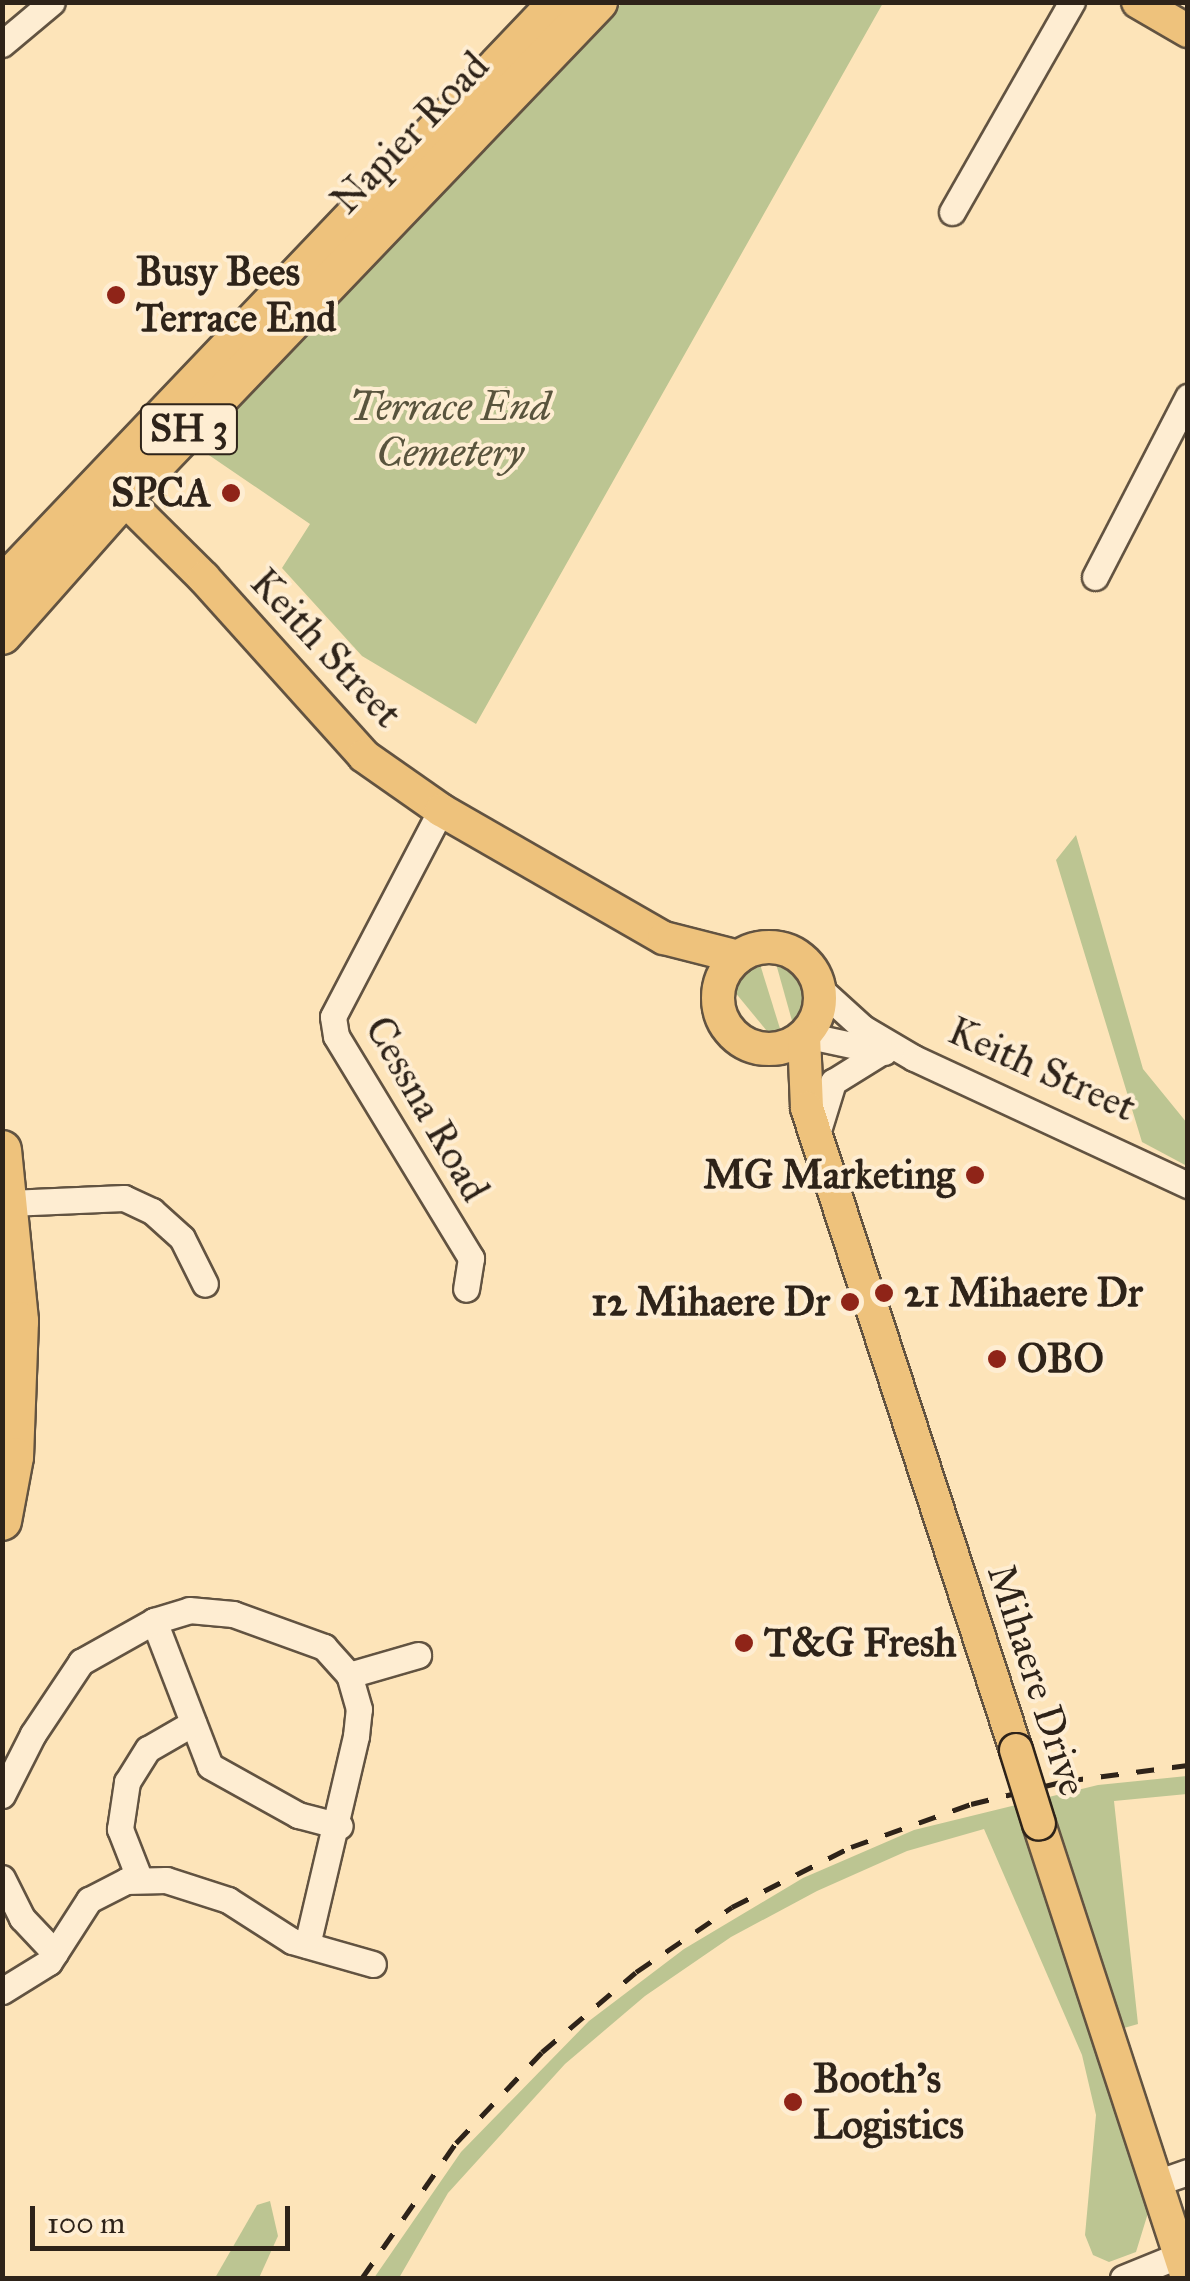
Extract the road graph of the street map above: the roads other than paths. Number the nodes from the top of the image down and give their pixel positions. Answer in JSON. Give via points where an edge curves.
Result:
{"nodes":[{"id":1,"x":52,"y":2,"type":"edge"},
{"id":2,"x":558,"y":2,"type":"edge"},
{"id":3,"x":598,"y":2,"type":"edge"},
{"id":4,"x":1072,"y":2,"type":"edge"},
{"id":5,"x":1138,"y":2,"type":"edge"},
{"id":6,"x":1181,"y":18,"type":"edge"},
{"id":7,"x":2,"y":44,"type":"edge"},
{"id":8,"x":518,"y":66,"type":"junction"},
{"id":9,"x":952,"y":212,"type":"dead end"},
{"id":10,"x":1188,"y":398,"type":"edge"},
{"id":11,"x":113,"y":489,"type":"junction"},
{"id":12,"x":1095,"y":577,"type":"dead end"},
{"id":13,"x":12,"y":582,"type":"edge"},
{"id":14,"x":2,"y":635,"type":"edge"},
{"id":15,"x":442,"y":810,"type":"junction"},
{"id":16,"x":664,"y":938,"type":"junction"},
{"id":17,"x":738,"y":957,"type":"junction"},
{"id":18,"x":820,"y":989,"type":"junction"},
{"id":19,"x":718,"y":998,"type":"junction"},
{"id":20,"x":804,"y":1036,"type":"junction"},
{"id":21,"x":758,"y":1048,"type":"junction"},
{"id":22,"x":881,"y":1052,"type":"junction"},
{"id":23,"x":914,"y":1058,"type":"junction"},
{"id":24,"x":812,"y":1123,"type":"junction"},
{"id":25,"x":2,"y":1150,"type":"edge"},
{"id":26,"x":1188,"y":1186,"type":"edge"},
{"id":27,"x":9,"y":1203,"type":"junction"},
{"id":28,"x":205,"y":1284,"type":"dead end"},
{"id":29,"x":466,"y":1289,"type":"dead end"},
{"id":30,"x":2,"y":1521,"type":"edge"},
{"id":31,"x":154,"y":1621,"type":"junction"},
{"id":32,"x":418,"y":1655,"type":"dead end"},
{"id":33,"x":349,"y":1675,"type":"junction"},
{"id":34,"x":193,"y":1723,"type":"junction"},
{"id":35,"x":2,"y":1795,"type":"edge"},
{"id":36,"x":340,"y":1826,"type":"junction"},
{"id":37,"x":2,"y":1878,"type":"edge"},
{"id":38,"x":140,"y":1880,"type":"junction"},
{"id":39,"x":306,"y":1945,"type":"junction"},
{"id":40,"x":55,"y":1953,"type":"junction"},
{"id":41,"x":373,"y":1964,"type":"dead end"},
{"id":42,"x":2,"y":1992,"type":"edge"},
{"id":43,"x":1188,"y":2172,"type":"edge"},
{"id":44,"x":1156,"y":2183,"type":"junction"},
{"id":45,"x":1184,"y":2267,"type":"edge"},
{"id":46,"x":1122,"y":2278,"type":"edge"}],
"edges":[{"from":1,"to":7,"type":"street"},
{"from":2,"to":8,"type":"highway","name":"Napier Road","number":"SH 3"},
{"from":3,"to":8,"type":"highway","name":"Napier Road","number":"SH 3"},
{"from":4,"to":9,"type":"street"},
{"from":5,"to":6,"type":"main road"},
{"from":8,"to":11,"type":"highway","name":"Napier Road","number":"SH 3"},
{"from":10,"to":12,"type":"street"},
{"from":11,"to":13,"type":"highway","name":"Napier Road","number":"SH 3"},
{"from":11,"to":15,"type":"main road","name":"Keith Street","via":[[204,578],[334,728]]},
{"from":13,"to":14,"type":"highway","name":"Napier Road","number":"SH 3"},
{"from":15,"to":16,"type":"main road","name":"Keith Street"},
{"from":15,"to":29,"type":"street","name":"Cessna Road","via":[[333,1017],[336,1036],[471,1258]]},
{"from":16,"to":17,"type":"main road","name":"Keith Street"},
{"from":16,"to":19,"type":"main road","name":"Keith Street"},
{"from":17,"to":18,"type":"main road","via":[[762,947],[791,951],[810,966]]},
{"from":17,"to":19,"type":"main road","via":[[724,974]]},
{"from":18,"to":20,"type":"main road","via":[[818,1014]]},
{"from":18,"to":23,"type":"street","name":"Keith Street","via":[[863,1028]]},
{"from":19,"to":21,"type":"main road","via":[[734,1036]]},
{"from":20,"to":21,"type":"main road","via":[[791,1045]]},
{"from":20,"to":22,"type":"street","name":"Keith Street"},
{"from":20,"to":24,"type":"main road","name":"Mihaere Drive"},
{"from":21,"to":24,"type":"main road","name":"Mihaere Drive"},
{"from":22,"to":23,"type":"street","name":"Keith Street"},
{"from":22,"to":24,"type":"street","via":[[833,1082]]},
{"from":23,"to":26,"type":"street","name":"Keith Street"},
{"from":24,"to":44,"type":"main road","name":"Mihaere Drive","bridge":true},
{"from":25,"to":27,"type":"highway"},
{"from":27,"to":28,"type":"street","via":[[124,1198],[152,1211],[182,1238]]},
{"from":27,"to":30,"type":"highway","via":[[18,1383]]},
{"from":31,"to":33,"type":"street","via":[[188,1610],[233,1614],[324,1647]]},
{"from":31,"to":34,"type":"street"},
{"from":31,"to":35,"type":"street","via":[[81,1662]]},
{"from":32,"to":33,"type":"street"},
{"from":33,"to":36,"type":"street","via":[[360,1709]]},
{"from":34,"to":36,"type":"street","via":[[203,1757],[221,1776],[298,1815]]},
{"from":34,"to":38,"type":"street","via":[[148,1749],[127,1782],[120,1830]]},
{"from":36,"to":39,"type":"street"},
{"from":37,"to":40,"type":"street","via":[[22,1918]]},
{"from":38,"to":39,"type":"street","via":[[166,1880],[228,1900]]},
{"from":38,"to":40,"type":"street","via":[[90,1900]]},
{"from":39,"to":41,"type":"street"},
{"from":40,"to":42,"type":"street","via":[[29,1980]]},
{"from":43,"to":44,"type":"street"},
{"from":44,"to":45,"type":"main road","name":"Mihaere Drive"},
{"from":45,"to":46,"type":"street"}]}
